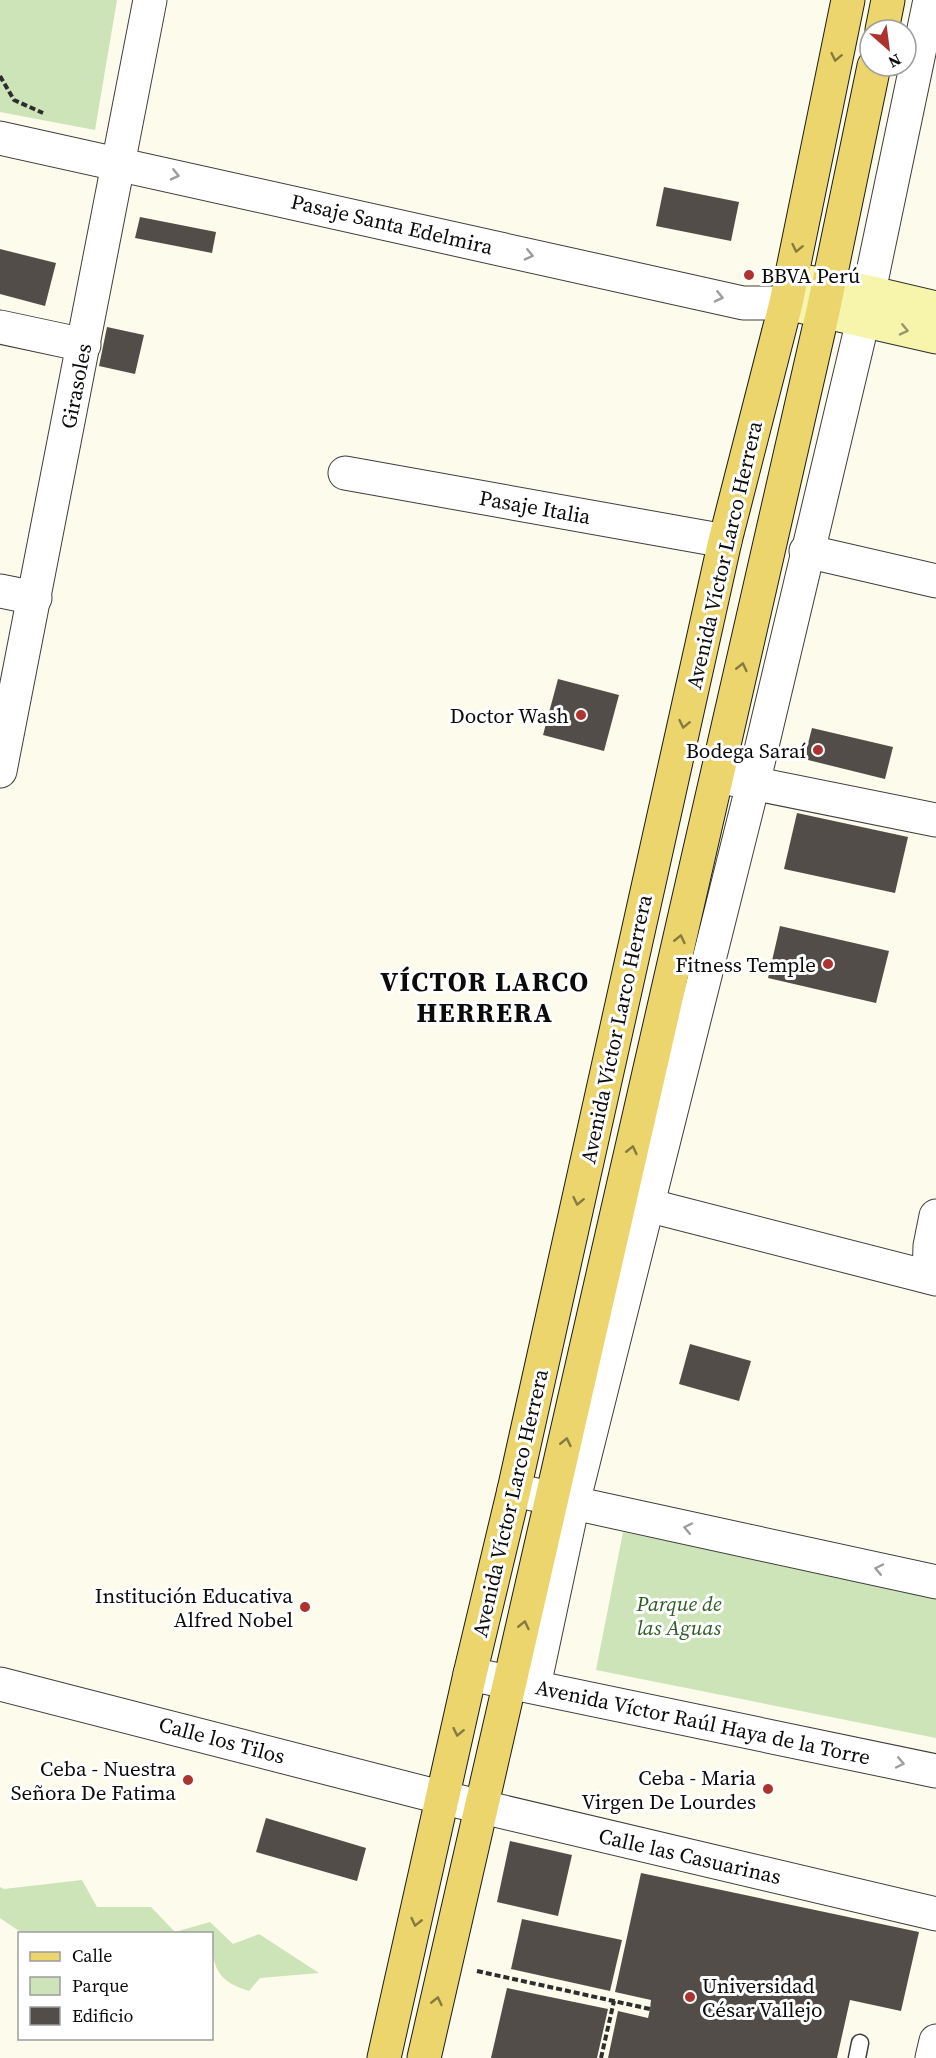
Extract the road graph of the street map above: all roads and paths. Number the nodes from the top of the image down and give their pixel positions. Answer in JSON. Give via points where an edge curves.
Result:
{"nodes":[{"id":1,"x":150,"y":0,"type":"edge"},
{"id":2,"x":848,"y":0,"type":"edge"},
{"id":3,"x":888,"y":0,"type":"edge"},
{"id":4,"x":930,"y":0,"type":"edge"},
{"id":5,"x":884,"y":18,"type":"edge"},
{"id":6,"x":920,"y":67,"type":"edge"},
{"id":7,"x":0,"y":76,"type":"edge"},
{"id":8,"x":872,"y":78,"type":"edge"},
{"id":9,"x":47,"y":114,"type":"dead end"},
{"id":10,"x":0,"y":138,"type":"edge"},
{"id":11,"x":118,"y":163,"type":"junction"},
{"id":12,"x":788,"y":291,"type":"junction"},
{"id":13,"x":826,"y":299,"type":"junction"},
{"id":14,"x":865,"y":306,"type":"junction"},
{"id":15,"x":936,"y":308,"type":"edge"},
{"id":16,"x":0,"y":327,"type":"edge"},
{"id":17,"x":936,"y":337,"type":"edge"},
{"id":18,"x":84,"y":345,"type":"junction"},
{"id":19,"x":345,"y":473,"type":"dead end"},
{"id":20,"x":724,"y":541,"type":"junction"},
{"id":21,"x":806,"y":551,"type":"junction"},
{"id":22,"x":936,"y":581,"type":"edge"},
{"id":23,"x":0,"y":591,"type":"edge"},
{"id":24,"x":35,"y":598,"type":"junction"},
{"id":25,"x":0,"y":771,"type":"edge"},
{"id":26,"x":717,"y":776,"type":"junction"},
{"id":27,"x":753,"y":784,"type":"junction"},
{"id":28,"x":936,"y":820,"type":"edge"},
{"id":29,"x":647,"y":1205,"type":"junction"},
{"id":30,"x":936,"y":1216,"type":"edge"},
{"id":31,"x":933,"y":1278,"type":"edge"},
{"id":32,"x":514,"y":1490,"type":"junction"},
{"id":33,"x":563,"y":1501,"type":"junction"},
{"id":34,"x":936,"y":1582,"type":"edge"},
{"id":35,"x":470,"y":1674,"type":"junction"},
{"id":36,"x":0,"y":1684,"type":"edge"},
{"id":37,"x":522,"y":1684,"type":"junction"},
{"id":38,"x":936,"y":1771,"type":"edge"},
{"id":39,"x":444,"y":1798,"type":"junction"},
{"id":40,"x":482,"y":1807,"type":"junction"},
{"id":41,"x":936,"y":1914,"type":"edge"},
{"id":42,"x":445,"y":1965,"type":"junction"},
{"id":43,"x":614,"y":2001,"type":"junction"},
{"id":44,"x":650,"y":2008,"type":"dead end"},
{"id":45,"x":936,"y":2041,"type":"edge"},
{"id":46,"x":384,"y":2058,"type":"edge"},
{"id":47,"x":424,"y":2058,"type":"edge"},
{"id":48,"x":601,"y":2058,"type":"edge"},
{"id":49,"x":932,"y":2058,"type":"edge"}],
"edges":[{"from":1,"to":11,"type":"street","name":"Girasoles"},
{"from":2,"to":12,"type":"main road","name":"Avenida Víctor Larco Herrera","one_way":true},
{"from":3,"to":5,"type":"main road"},
{"from":4,"to":6,"type":"street","name":"Avenida Víctor Larco Herrera"},
{"from":6,"to":14,"type":"street","name":"Avenida Víctor Larco Herrera"},
{"from":7,"to":9,"type":"path","via":[[14,100]]},
{"from":8,"to":13,"type":"main road","name":"Avenida Víctor Larco Herrera"},
{"from":10,"to":11,"type":"street","name":"Pasaje Santa Edelmira"},
{"from":11,"to":12,"type":"street","name":"Pasaje Santa Edelmira","one_way":true,"via":[[743,303]]},
{"from":11,"to":18,"type":"street","name":"Girasoles"},
{"from":12,"to":13,"type":"street"},
{"from":12,"to":20,"type":"main road","name":"Avenida Víctor Larco Herrera"},
{"from":13,"to":14,"type":"street"},
{"from":26,"to":13,"type":"main road","name":"Avenida Víctor Larco Herrera","one_way":true},
{"from":14,"to":15,"type":"street"},
{"from":14,"to":17,"type":"street","one_way":true},
{"from":14,"to":21,"type":"street","name":"Avenida Víctor Larco Herrera"},
{"from":16,"to":18,"type":"street"},
{"from":18,"to":24,"type":"street","name":"Girasoles"},
{"from":19,"to":20,"type":"street","name":"Pasaje Italia"},
{"from":20,"to":32,"type":"main road","name":"Avenida Víctor Larco Herrera","one_way":true},
{"from":21,"to":22,"type":"street"},
{"from":21,"to":27,"type":"street","name":"Avenida Víctor Larco Herrera"},
{"from":23,"to":24,"type":"street"},
{"from":24,"to":25,"type":"street","name":"Girasoles"},
{"from":26,"to":27,"type":"street"},
{"from":33,"to":26,"type":"main road","name":"Avenida Víctor Larco Herrera","one_way":true},
{"from":27,"to":28,"type":"street"},
{"from":27,"to":29,"type":"street","name":"Avenida Víctor Larco Herrera"},
{"from":29,"to":31,"type":"street"},
{"from":29,"to":33,"type":"street","name":"Avenida Víctor Larco Herrera"},
{"from":30,"to":31,"type":"street","via":[[930,1246]]},
{"from":32,"to":33,"type":"street"},
{"from":32,"to":35,"type":"main road","name":"Avenida Víctor Larco Herrera"},
{"from":34,"to":33,"type":"street","one_way":true},
{"from":33,"to":37,"type":"main road","name":"Avenida Víctor Larco Herrera"},
{"from":35,"to":37,"type":"street","name":"Avenida Víctor Raúl Haya de la Torre"},
{"from":35,"to":39,"type":"main road","name":"Avenida Víctor Larco Herrera","one_way":true},
{"from":36,"to":39,"type":"street","name":"Calle los Tilos"},
{"from":37,"to":38,"type":"street","name":"Avenida Víctor Raúl Haya de la Torre","one_way":true},
{"from":37,"to":40,"type":"main road","name":"Avenida Víctor Larco Herrera"},
{"from":39,"to":40,"type":"street","name":"Calle las Casuarinas"},
{"from":39,"to":46,"type":"main road","name":"Avenida Víctor Larco Herrera","one_way":true},
{"from":40,"to":41,"type":"street","name":"Calle las Casuarinas"},
{"from":40,"to":42,"type":"main road","name":"Avenida Víctor Larco Herrera"},
{"from":42,"to":43,"type":"path"},
{"from":47,"to":42,"type":"main road","name":"Avenida Víctor Larco Herrera","one_way":true},
{"from":43,"to":44,"type":"path"},
{"from":43,"to":48,"type":"path"},
{"from":45,"to":49,"type":"street"}]}
